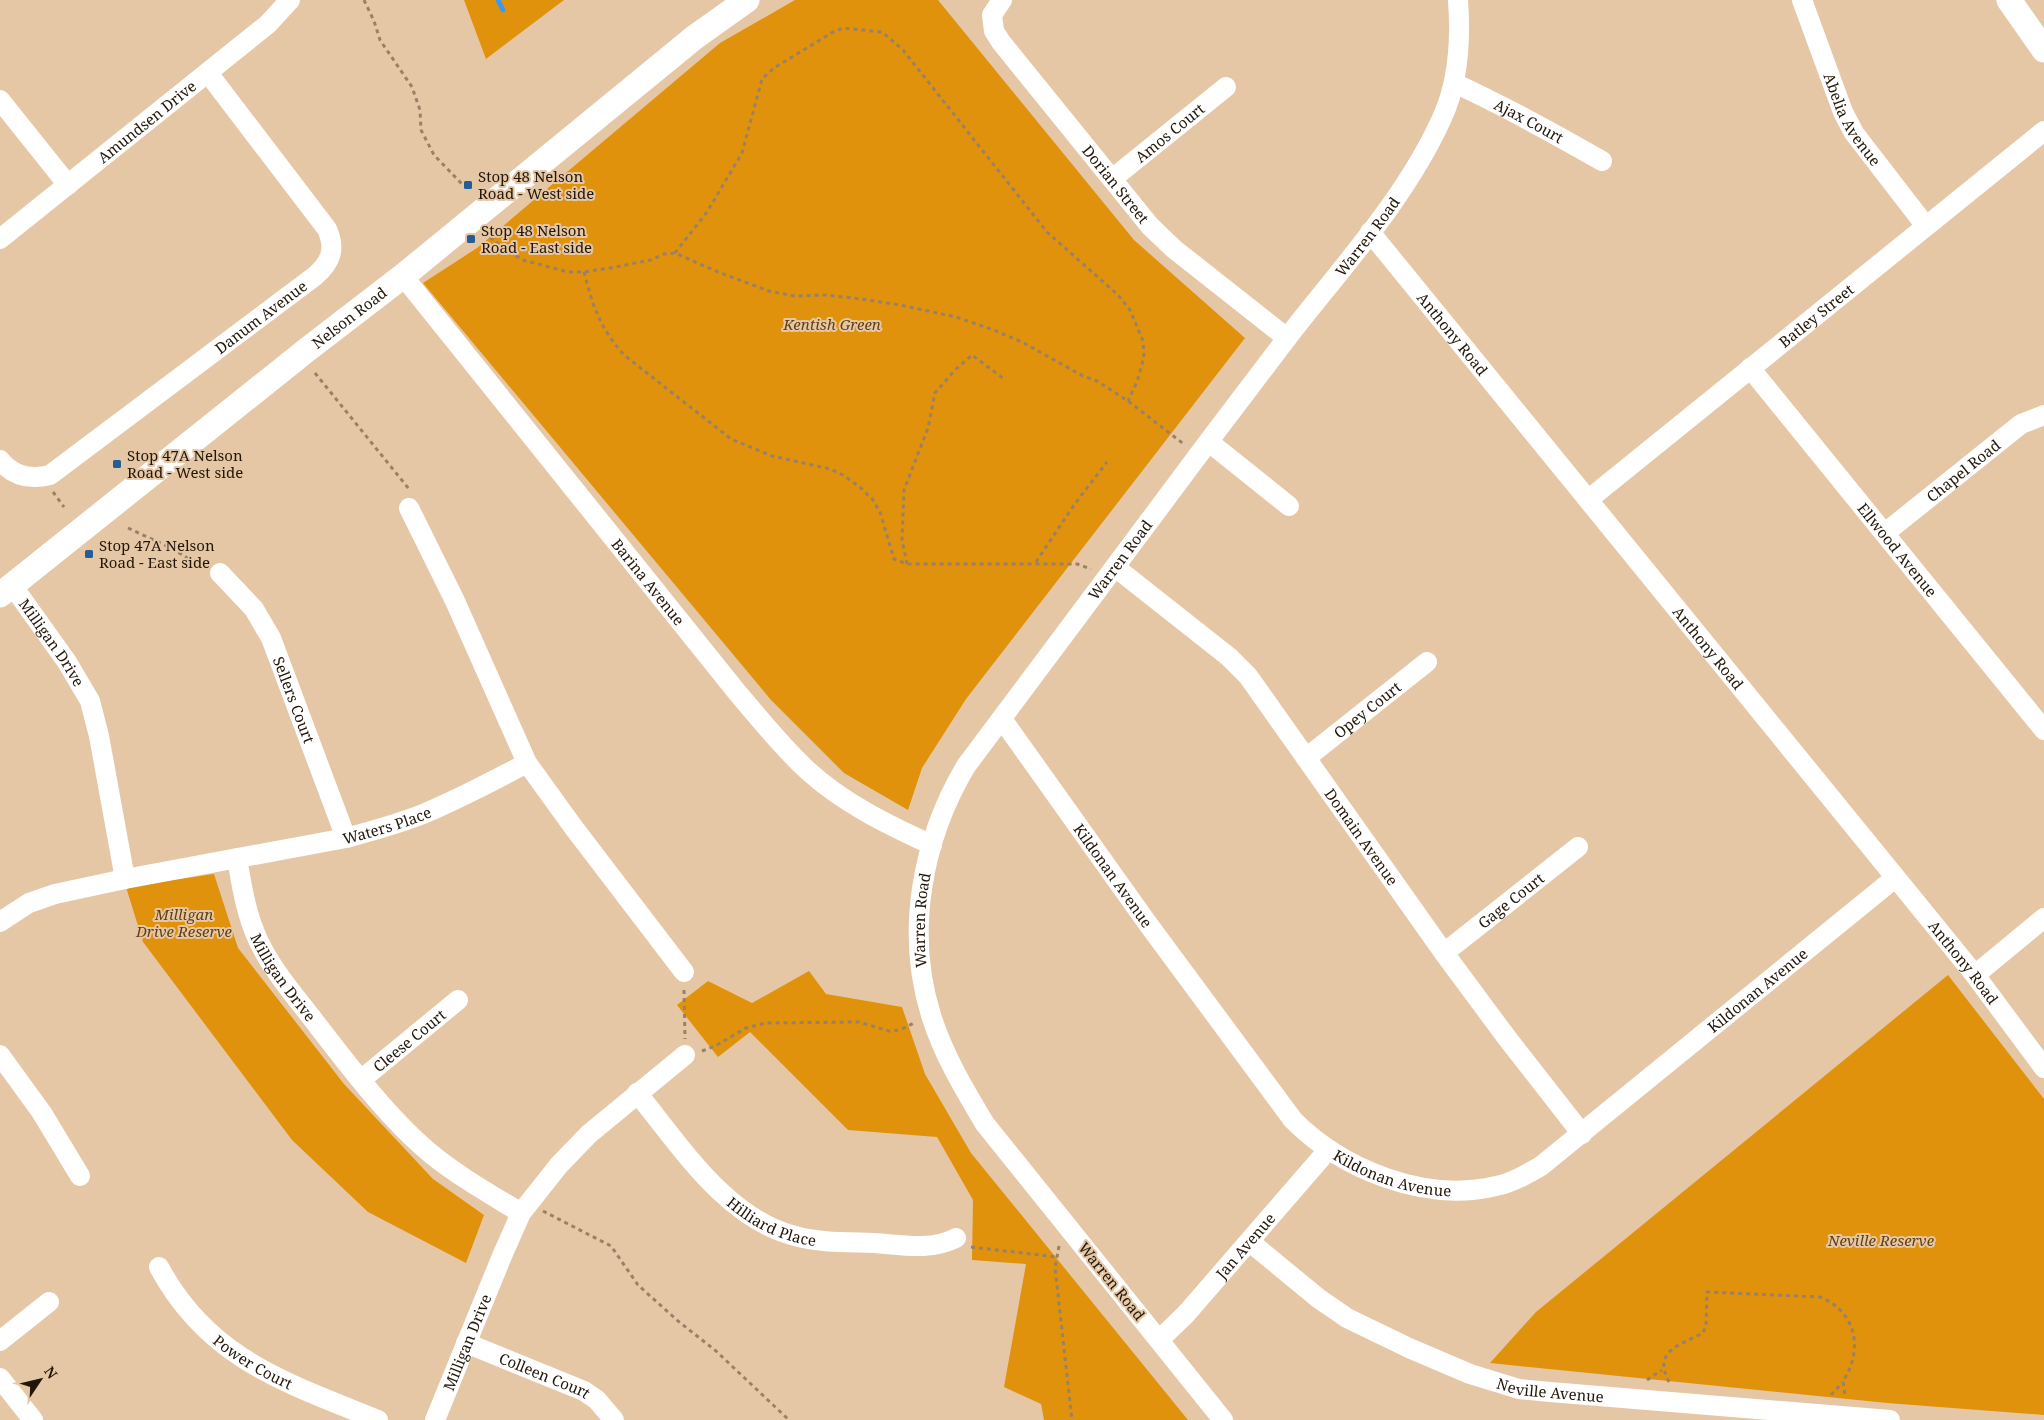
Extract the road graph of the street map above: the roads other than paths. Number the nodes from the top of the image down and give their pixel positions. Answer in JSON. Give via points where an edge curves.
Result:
{"nodes":[{"id":1,"x":290,"y":0,"type":"edge"},
{"id":2,"x":729,"y":0,"type":"edge"},
{"id":3,"x":747,"y":0,"type":"edge"},
{"id":4,"x":1002,"y":0,"type":"edge"},
{"id":5,"x":1458,"y":0,"type":"edge"},
{"id":6,"x":1802,"y":0,"type":"edge"},
{"id":7,"x":2009,"y":0,"type":"edge"},
{"id":8,"x":695,"y":37,"type":"junction"},
{"id":9,"x":2044,"y":50,"type":"edge"},
{"id":10,"x":208,"y":73,"type":"junction"},
{"id":11,"x":1454,"y":83,"type":"junction"},
{"id":12,"x":1226,"y":87,"type":"dead end"},
{"id":13,"x":0,"y":100,"type":"edge"},
{"id":14,"x":2044,"y":130,"type":"edge"},
{"id":15,"x":1602,"y":161,"type":"dead end"},
{"id":16,"x":1112,"y":179,"type":"junction"},
{"id":17,"x":68,"y":185,"type":"junction"},
{"id":18,"x":1925,"y":225,"type":"junction"},
{"id":19,"x":1370,"y":232,"type":"junction"},
{"id":20,"x":0,"y":239,"type":"edge"},
{"id":21,"x":403,"y":276,"type":"junction"},
{"id":22,"x":1287,"y":338,"type":"junction"},
{"id":23,"x":1750,"y":368,"type":"junction"},
{"id":24,"x":2044,"y":415,"type":"edge"},
{"id":25,"x":1204,"y":449,"type":"junction"},
{"id":26,"x":0,"y":460,"type":"edge"},
{"id":27,"x":409,"y":498,"type":"road end"},
{"id":28,"x":1589,"y":499,"type":"junction"},
{"id":29,"x":1289,"y":506,"type":"dead end"},
{"id":30,"x":1885,"y":533,"type":"junction"},
{"id":31,"x":220,"y":573,"type":"dead end"},
{"id":32,"x":1110,"y":573,"type":"junction"},
{"id":33,"x":6,"y":590,"type":"edge"},
{"id":34,"x":1427,"y":662,"type":"dead end"},
{"id":35,"x":1002,"y":719,"type":"junction"},
{"id":36,"x":2044,"y":730,"type":"edge"},
{"id":37,"x":1306,"y":758,"type":"junction"},
{"id":38,"x":527,"y":763,"type":"junction"},
{"id":39,"x":346,"y":838,"type":"junction"},
{"id":40,"x":932,"y":845,"type":"junction"},
{"id":41,"x":1578,"y":847,"type":"dead end"},
{"id":42,"x":237,"y":858,"type":"junction"},
{"id":43,"x":1895,"y":878,"type":"junction"},
{"id":44,"x":125,"y":879,"type":"junction"},
{"id":45,"x":2044,"y":918,"type":"edge"},
{"id":46,"x":0,"y":922,"type":"edge"},
{"id":47,"x":1444,"y":953,"type":"junction"},
{"id":48,"x":684,"y":972,"type":"road end"},
{"id":49,"x":1975,"y":975,"type":"junction"},
{"id":50,"x":458,"y":1000,"type":"dead end"},
{"id":51,"x":685,"y":1054,"type":"road end"},
{"id":52,"x":0,"y":1055,"type":"edge"},
{"id":53,"x":2044,"y":1068,"type":"edge"},
{"id":54,"x":362,"y":1079,"type":"junction"},
{"id":55,"x":637,"y":1094,"type":"junction"},
{"id":56,"x":1582,"y":1134,"type":"junction"},
{"id":57,"x":1328,"y":1150,"type":"junction"},
{"id":58,"x":80,"y":1176,"type":"dead end"},
{"id":59,"x":525,"y":1208,"type":"junction"},
{"id":60,"x":956,"y":1238,"type":"road end"},
{"id":61,"x":1250,"y":1242,"type":"junction"},
{"id":62,"x":159,"y":1267,"type":"dead end"},
{"id":63,"x":49,"y":1302,"type":"dead end"},
{"id":64,"x":1159,"y":1340,"type":"junction"},
{"id":65,"x":0,"y":1341,"type":"edge"},
{"id":66,"x":466,"y":1343,"type":"junction"},
{"id":67,"x":4,"y":1382,"type":"edge"},
{"id":68,"x":34,"y":1420,"type":"edge"},
{"id":69,"x":378,"y":1420,"type":"edge"},
{"id":70,"x":435,"y":1420,"type":"edge"},
{"id":71,"x":614,"y":1420,"type":"edge"},
{"id":72,"x":1223,"y":1420,"type":"edge"},
{"id":73,"x":1890,"y":1420,"type":"edge"}],
"edges":[{"from":1,"to":10,"type":"street","name":"Amundsen Drive","via":[[279,14]]},
{"from":2,"to":8,"type":"main road","name":"Nelson Road"},
{"from":3,"to":8,"type":"main road","name":"Nelson Road"},
{"from":4,"to":16,"type":"street","name":"Dorian Street","via":[[992,15],[997,36]]},
{"from":5,"to":11,"type":"street","name":"Warren Road","via":[[1459,50]]},
{"from":6,"to":18,"type":"street","name":"Abelia Avenue","via":[[1843,112],[1854,133]]},
{"from":7,"to":9,"type":"main road"},
{"from":8,"to":21,"type":"main road","name":"Nelson Road"},
{"from":10,"to":17,"type":"street","name":"Amundsen Drive"},
{"from":10,"to":26,"type":"street","name":"Danum Avenue","via":[[327,229],[332,248],[327,264],[50,475],[34,477],[13,473]]},
{"from":11,"to":15,"type":"street","name":"Ajax Court","via":[[1539,124]]},
{"from":11,"to":19,"type":"street","name":"Warren Road","via":[[1443,116],[1420,162]]},
{"from":12,"to":16,"type":"street","name":"Amos Court"},
{"from":13,"to":17,"type":"street"},
{"from":14,"to":18,"type":"street","name":"Batley Street"},
{"from":16,"to":22,"type":"street","name":"Dorian Street","via":[[1150,226],[1174,249]]},
{"from":17,"to":20,"type":"street","name":"Amundsen Drive"},
{"from":18,"to":23,"type":"street","name":"Batley Street"},
{"from":19,"to":22,"type":"street","name":"Warren Road"},
{"from":19,"to":28,"type":"street","name":"Anthony Road"},
{"from":21,"to":33,"type":"main road","name":"Nelson Road"},
{"from":21,"to":40,"type":"street","name":"Barina Avenue","via":[[779,742],[829,788],[887,824]]},
{"from":22,"to":25,"type":"street","name":"Warren Road"},
{"from":23,"to":28,"type":"street","name":"Batley Street"},
{"from":23,"to":30,"type":"street","name":"Ellwood Avenue"},
{"from":24,"to":30,"type":"street","name":"Chapel Road","via":[[2021,424]]},
{"from":25,"to":29,"type":"street"},
{"from":25,"to":32,"type":"street","name":"Warren Road"},
{"from":27,"to":38,"type":"street"},
{"from":28,"to":43,"type":"street","name":"Anthony Road"},
{"from":30,"to":36,"type":"street","name":"Ellwood Avenue"},
{"from":31,"to":39,"type":"street","name":"Sellers Court","via":[[254,610],[271,638]]},
{"from":32,"to":35,"type":"street","name":"Warren Road"},
{"from":32,"to":37,"type":"street","name":"Domain Avenue","via":[[1239,666]]},
{"from":33,"to":44,"type":"street","name":"Milligan Drive","via":[[74,673],[90,702]]},
{"from":34,"to":37,"type":"street","name":"Opey Court"},
{"from":35,"to":40,"type":"street","name":"Warren Road","via":[[955,783]]},
{"from":35,"to":57,"type":"street","name":"Kildonan Avenue","via":[[1274,1096],[1293,1120]]},
{"from":37,"to":47,"type":"street","name":"Domain Avenue"},
{"from":38,"to":39,"type":"street","name":"Waters Place","via":[[422,814]]},
{"from":38,"to":48,"type":"street"},
{"from":39,"to":42,"type":"street","name":"Waters Place"},
{"from":40,"to":64,"type":"street","name":"Warren Road","via":[[920,899],[920,963],[931,1016],[956,1075],[984,1124]]},
{"from":41,"to":47,"type":"street","name":"Gage Court"},
{"from":42,"to":44,"type":"street"},
{"from":42,"to":54,"type":"street","name":"Milligan Drive","via":[[249,915],[259,943],[271,963]]},
{"from":43,"to":49,"type":"street","name":"Anthony Road"},
{"from":43,"to":56,"type":"street","name":"Kildonan Avenue"},
{"from":44,"to":46,"type":"street","via":[[55,894],[29,903]]},
{"from":45,"to":49,"type":"street"},
{"from":47,"to":56,"type":"street","name":"Domain Avenue"},
{"from":49,"to":53,"type":"street","name":"Anthony Road"},
{"from":50,"to":54,"type":"street","name":"Cleese Court"},
{"from":51,"to":55,"type":"street"},
{"from":52,"to":58,"type":"street","via":[[42,1113]]},
{"from":54,"to":59,"type":"street","name":"Milligan Drive","via":[[429,1152],[458,1174]]},
{"from":55,"to":59,"type":"street","via":[[576,1146]]},
{"from":55,"to":60,"type":"street","name":"Hilliard Place","via":[[724,1197],[767,1226],[797,1237],[828,1241],[934,1246]]},
{"from":56,"to":57,"type":"street","name":"Kildonan Avenue","via":[[1529,1173],[1496,1186],[1472,1189],[1442,1189],[1393,1180]]},
{"from":57,"to":61,"type":"street","name":"Jan Avenue"},
{"from":59,"to":66,"type":"street","name":"Milligan Drive"},
{"from":61,"to":64,"type":"street","name":"Jan Avenue","via":[[1183,1318]]},
{"from":61,"to":73,"type":"street","name":"Neville Avenue","via":[[1346,1318],[1446,1364],[1508,1386]]},
{"from":62,"to":69,"type":"street","name":"Power Court","via":[[176,1296],[204,1329],[218,1340],[263,1370]]},
{"from":63,"to":65,"type":"street"},
{"from":64,"to":72,"type":"street","name":"Warren Road"},
{"from":66,"to":70,"type":"street","name":"Milligan Drive"},
{"from":66,"to":71,"type":"street","name":"Colleen Court","via":[[584,1391],[597,1400]]},
{"from":67,"to":68,"type":"street"}]}
